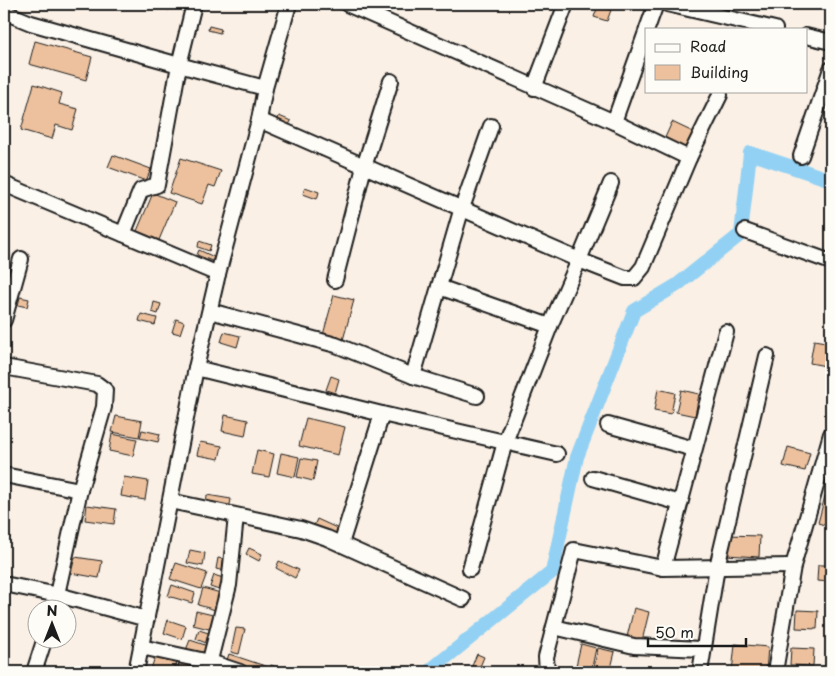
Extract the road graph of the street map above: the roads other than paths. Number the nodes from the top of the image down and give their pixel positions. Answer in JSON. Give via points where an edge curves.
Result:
{"nodes":[{"id":1,"x":194,"y":4,"type":"edge"},
{"id":2,"x":289,"y":4,"type":"edge"},
{"id":3,"x":347,"y":4,"type":"edge"},
{"id":4,"x":566,"y":4,"type":"edge"},
{"id":5,"x":656,"y":4,"type":"edge"},
{"id":6,"x":667,"y":4,"type":"edge"},
{"id":7,"x":4,"y":12,"type":"edge"},
{"id":8,"x":648,"y":28,"type":"edge"},
{"id":9,"x":771,"y":28,"type":"edge"},
{"id":10,"x":645,"y":36,"type":"edge"},
{"id":11,"x":808,"y":36,"type":"edge"},
{"id":12,"x":831,"y":42,"type":"edge"},
{"id":13,"x":180,"y":65,"type":"junction"},
{"id":14,"x":831,"y":69,"type":"edge"},
{"id":15,"x":391,"y":81,"type":"dead end"},
{"id":16,"x":265,"y":88,"type":"junction"},
{"id":17,"x":534,"y":88,"type":"junction"},
{"id":18,"x":720,"y":94,"type":"dead end"},
{"id":19,"x":259,"y":120,"type":"junction"},
{"id":20,"x":614,"y":122,"type":"junction"},
{"id":21,"x":491,"y":126,"type":"dead end"},
{"id":22,"x":801,"y":156,"type":"dead end"},
{"id":23,"x":689,"y":158,"type":"junction"},
{"id":24,"x":364,"y":168,"type":"junction"},
{"id":25,"x":611,"y":183,"type":"dead end"},
{"id":26,"x":4,"y":184,"type":"edge"},
{"id":27,"x":461,"y":211,"type":"junction"},
{"id":28,"x":745,"y":231,"type":"dead end"},
{"id":29,"x":123,"y":234,"type":"junction"},
{"id":30,"x":20,"y":259,"type":"dead end"},
{"id":31,"x":579,"y":260,"type":"junction"},
{"id":32,"x":831,"y":262,"type":"edge"},
{"id":33,"x":218,"y":274,"type":"junction"},
{"id":34,"x":335,"y":280,"type":"dead end"},
{"id":35,"x":439,"y":287,"type":"junction"},
{"id":36,"x":210,"y":311,"type":"junction"},
{"id":37,"x":4,"y":320,"type":"edge"},
{"id":38,"x":550,"y":326,"type":"junction"},
{"id":39,"x":726,"y":332,"type":"dead end"},
{"id":40,"x":767,"y":356,"type":"dead end"},
{"id":41,"x":4,"y":367,"type":"edge"},
{"id":42,"x":196,"y":368,"type":"junction"},
{"id":43,"x":413,"y":376,"type":"junction"},
{"id":44,"x":477,"y":396,"type":"dead end"},
{"id":45,"x":382,"y":414,"type":"junction"},
{"id":46,"x":608,"y":424,"type":"dead end"},
{"id":47,"x":831,"y":434,"type":"edge"},
{"id":48,"x":505,"y":442,"type":"junction"},
{"id":49,"x":694,"y":449,"type":"junction"},
{"id":50,"x":557,"y":454,"type":"dead end"},
{"id":51,"x":4,"y":475,"type":"edge"},
{"id":52,"x":593,"y":478,"type":"dead end"},
{"id":53,"x":80,"y":490,"type":"junction"},
{"id":54,"x":170,"y":501,"type":"junction"},
{"id":55,"x":680,"y":503,"type":"junction"},
{"id":56,"x":236,"y":516,"type":"junction"},
{"id":57,"x":341,"y":544,"type":"junction"},
{"id":58,"x":793,"y":566,"type":"junction"},
{"id":59,"x":717,"y":567,"type":"junction"},
{"id":60,"x":663,"y":568,"type":"junction"},
{"id":61,"x":470,"y":569,"type":"dead end"},
{"id":62,"x":4,"y":584,"type":"edge"},
{"id":63,"x":58,"y":595,"type":"junction"},
{"id":64,"x":57,"y":598,"type":"edge"},
{"id":65,"x":463,"y":600,"type":"dead end"},
{"id":66,"x":147,"y":619,"type":"junction"},
{"id":67,"x":554,"y":627,"type":"junction"},
{"id":68,"x":141,"y":647,"type":"junction"},
{"id":69,"x":42,"y":648,"type":"edge"},
{"id":70,"x":702,"y":650,"type":"junction"},
{"id":71,"x":208,"y":667,"type":"edge"},
{"id":72,"x":34,"y":672,"type":"edge"},
{"id":73,"x":136,"y":672,"type":"edge"},
{"id":74,"x":240,"y":672,"type":"edge"},
{"id":75,"x":547,"y":672,"type":"edge"},
{"id":76,"x":700,"y":672,"type":"edge"},
{"id":77,"x":775,"y":672,"type":"edge"}],
"edges":[{"from":1,"to":13,"type":"street"},
{"from":2,"to":16,"type":"street"},
{"from":3,"to":17,"type":"street"},
{"from":4,"to":17,"type":"street"},
{"from":5,"to":8,"type":"street"},
{"from":6,"to":9,"type":"street"},
{"from":7,"to":13,"type":"street","via":[[31,23]]},
{"from":10,"to":20,"type":"street"},
{"from":11,"to":12,"type":"street"},
{"from":13,"to":16,"type":"street"},
{"from":13,"to":29,"type":"street","via":[[157,185],[141,190]]},
{"from":14,"to":22,"type":"street"},
{"from":15,"to":24,"type":"street"},
{"from":16,"to":19,"type":"street"},
{"from":17,"to":20,"type":"street"},
{"from":18,"to":23,"type":"street"},
{"from":19,"to":24,"type":"street"},
{"from":19,"to":33,"type":"street"},
{"from":20,"to":23,"type":"street"},
{"from":21,"to":27,"type":"street"},
{"from":23,"to":31,"type":"street","via":[[634,278],[625,278]]},
{"from":24,"to":27,"type":"street"},
{"from":24,"to":34,"type":"street"},
{"from":25,"to":31,"type":"street"},
{"from":26,"to":29,"type":"street"},
{"from":27,"to":31,"type":"street"},
{"from":27,"to":35,"type":"street"},
{"from":28,"to":32,"type":"street"},
{"from":29,"to":33,"type":"street"},
{"from":30,"to":37,"type":"street"},
{"from":31,"to":38,"type":"street"},
{"from":33,"to":36,"type":"street"},
{"from":35,"to":38,"type":"street"},
{"from":35,"to":43,"type":"street"},
{"from":36,"to":42,"type":"street"},
{"from":36,"to":43,"type":"street","via":[[336,345]]},
{"from":38,"to":48,"type":"street"},
{"from":39,"to":49,"type":"street"},
{"from":40,"to":59,"type":"street"},
{"from":41,"to":53,"type":"street","via":[[97,384],[105,390],[104,407]]},
{"from":42,"to":45,"type":"street"},
{"from":42,"to":54,"type":"street"},
{"from":43,"to":44,"type":"street"},
{"from":45,"to":48,"type":"street"},
{"from":45,"to":57,"type":"street"},
{"from":46,"to":49,"type":"street"},
{"from":47,"to":58,"type":"street"},
{"from":48,"to":50,"type":"street"},
{"from":48,"to":61,"type":"street"},
{"from":49,"to":55,"type":"street"},
{"from":51,"to":53,"type":"street"},
{"from":52,"to":55,"type":"street"},
{"from":53,"to":63,"type":"street"},
{"from":54,"to":56,"type":"street"},
{"from":54,"to":66,"type":"street"},
{"from":55,"to":60,"type":"street"},
{"from":56,"to":57,"type":"street","via":[[301,529]]},
{"from":56,"to":71,"type":"street","via":[[229,585]]},
{"from":57,"to":65,"type":"street"},
{"from":58,"to":59,"type":"street"},
{"from":58,"to":77,"type":"street"},
{"from":59,"to":60,"type":"street"},
{"from":59,"to":70,"type":"street"},
{"from":60,"to":67,"type":"street","via":[[574,550]]},
{"from":62,"to":63,"type":"street"},
{"from":63,"to":64,"type":"street"},
{"from":63,"to":66,"type":"street"},
{"from":66,"to":68,"type":"street"},
{"from":67,"to":70,"type":"street","via":[[634,646]]},
{"from":67,"to":75,"type":"street","via":[[546,657]]},
{"from":68,"to":71,"type":"street"},
{"from":68,"to":73,"type":"street"},
{"from":69,"to":72,"type":"street"},
{"from":70,"to":76,"type":"street"},
{"from":71,"to":74,"type":"street"}]}
